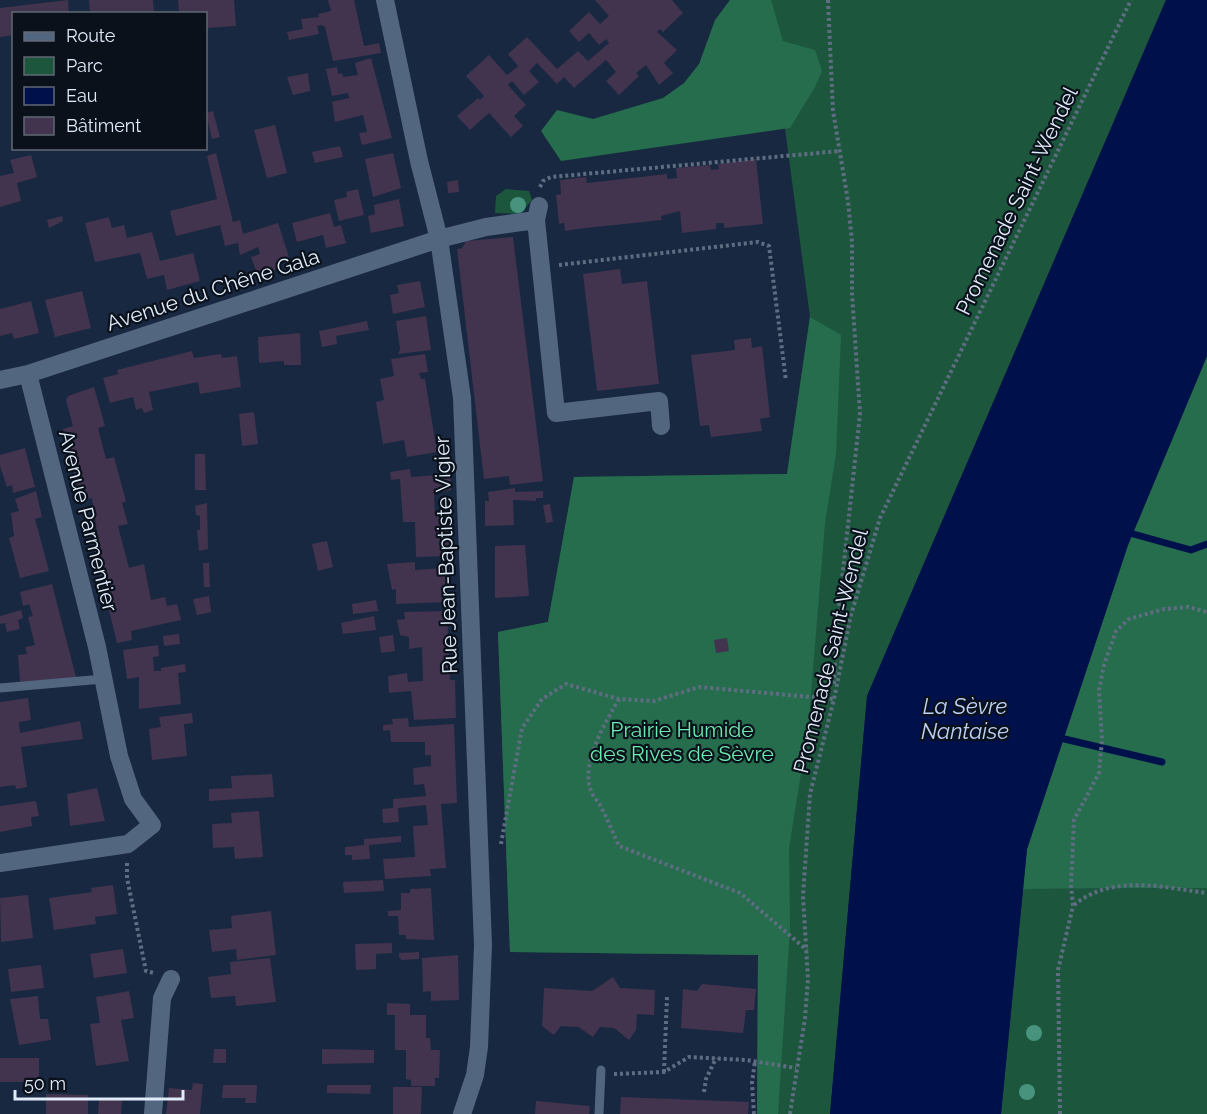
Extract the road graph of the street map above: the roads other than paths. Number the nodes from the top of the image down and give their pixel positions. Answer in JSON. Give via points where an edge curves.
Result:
{"nodes":[{"id":1,"x":385,"y":0,"type":"edge"},
{"id":2,"x":439,"y":239,"type":"junction"},
{"id":3,"x":28,"y":374,"type":"junction"},
{"id":4,"x":0,"y":380,"type":"edge"},
{"id":5,"x":661,"y":426,"type":"dead end"},
{"id":6,"x":104,"y":679,"type":"junction"},
{"id":7,"x":0,"y":688,"type":"edge"},
{"id":8,"x":0,"y":863,"type":"edge"},
{"id":9,"x":171,"y":979,"type":"road end"},
{"id":10,"x":601,"y":1073,"type":"road end"},
{"id":11,"x":153,"y":1114,"type":"edge"},
{"id":12,"x":462,"y":1114,"type":"edge"},
{"id":13,"x":599,"y":1114,"type":"edge"}],
"edges":[{"from":1,"to":2,"type":"street","name":"Rue Jean-Baptiste Vigier"},
{"from":2,"to":3,"type":"street","name":"Avenue du Chêne Gala"},
{"from":2,"to":5,"type":"street","name":"Avenue du Chêne Gala","via":[[538,213],[556,413],[659,401]]},
{"from":2,"to":12,"type":"street","name":"Rue Jean-Baptiste Vigier","via":[[462,398],[483,945],[482,1019],[475,1075]]},
{"from":3,"to":4,"type":"street","name":"Avenue du Chêne Gala"},
{"from":3,"to":6,"type":"street","name":"Avenue Parmentier"},
{"from":6,"to":7,"type":"lane"},
{"from":6,"to":8,"type":"street","name":"Avenue Parmentier","via":[[129,788],[152,825],[128,844]]},
{"from":9,"to":11,"type":"street","via":[[162,998]]},
{"from":10,"to":13,"type":"lane"}]}
